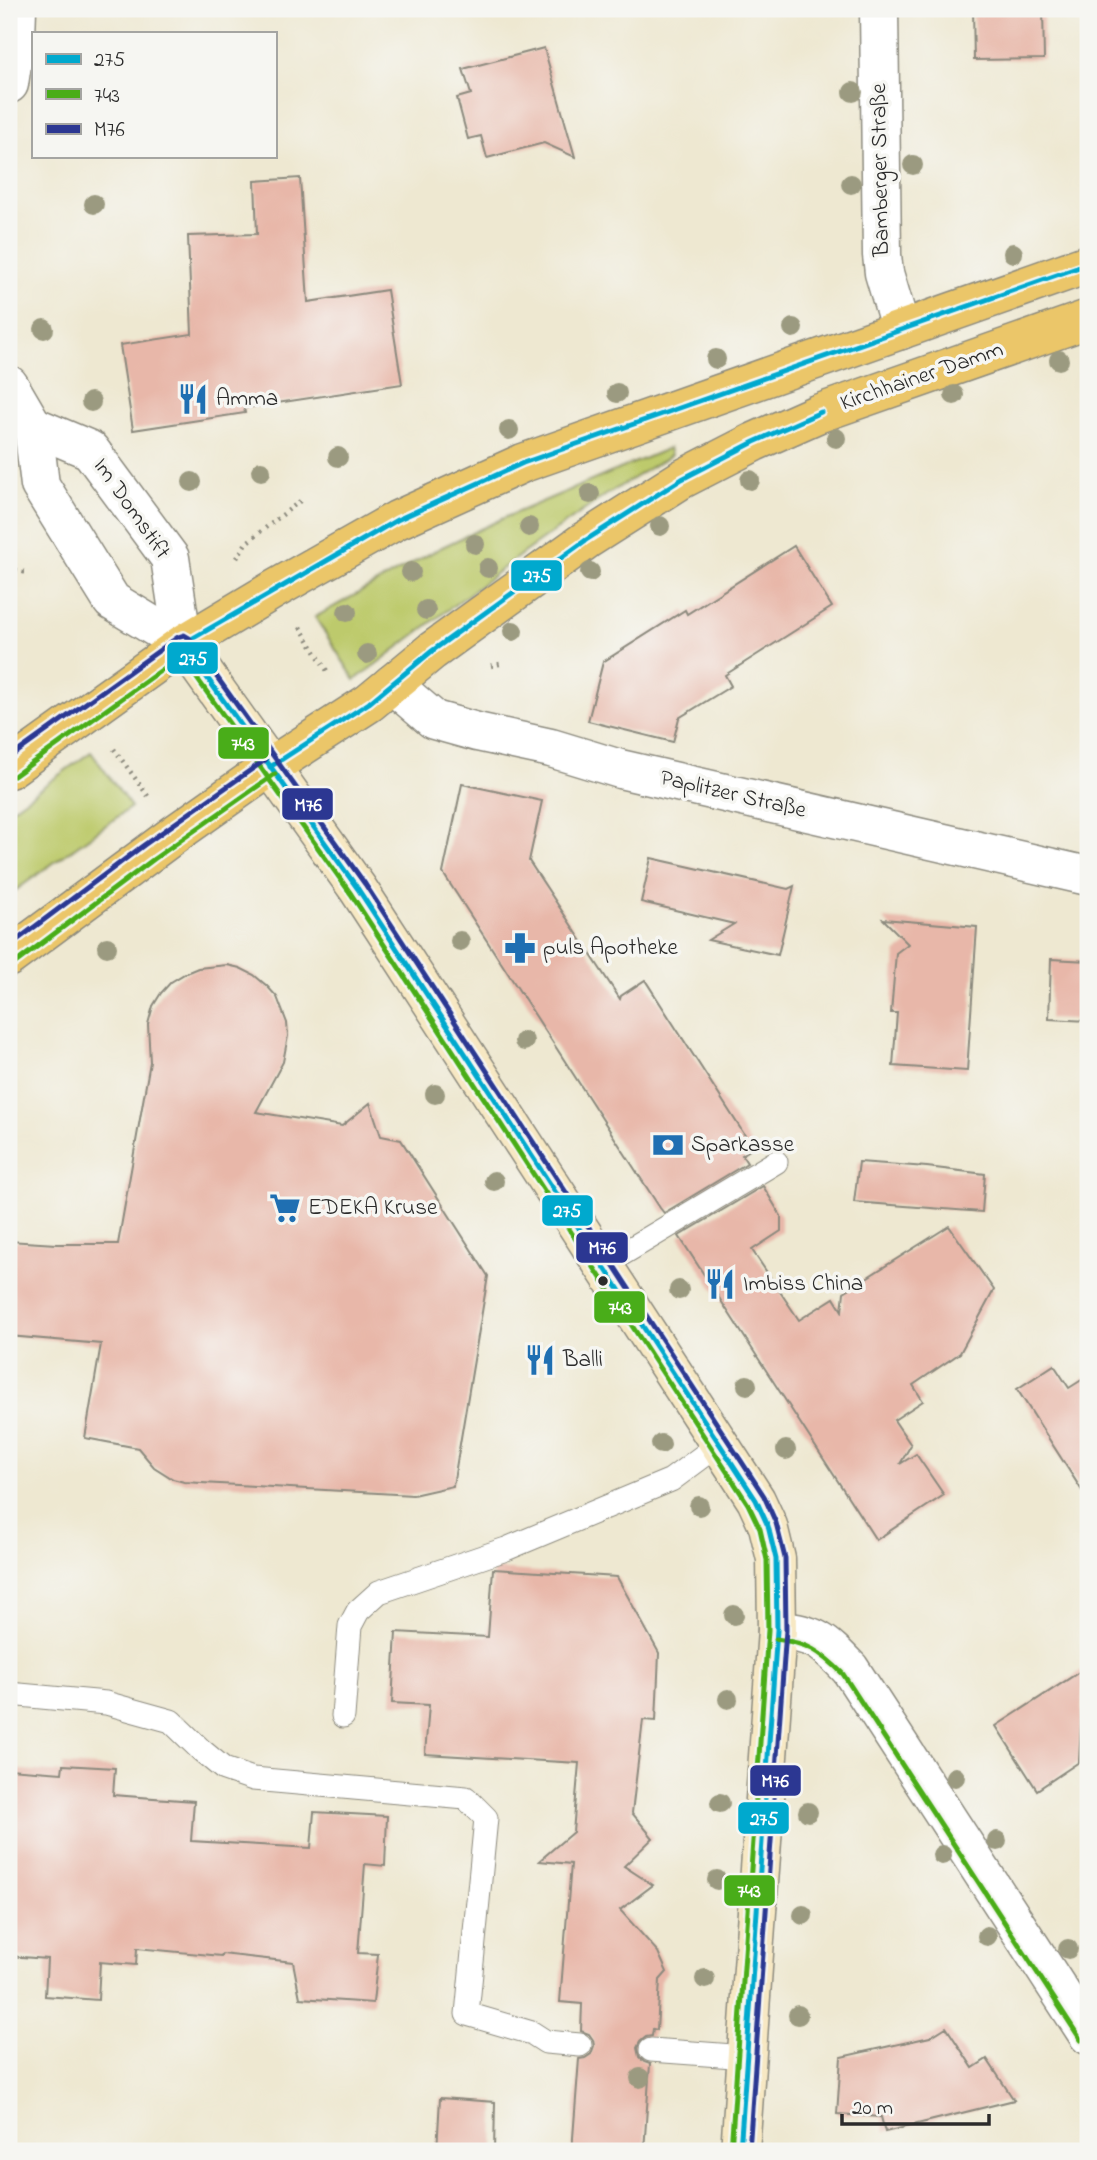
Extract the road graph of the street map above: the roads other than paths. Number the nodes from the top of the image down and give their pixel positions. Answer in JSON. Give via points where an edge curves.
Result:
{"nodes":[{"id":1,"x":17,"y":9,"type":"edge"},
{"id":2,"x":879,"y":9,"type":"edge"},
{"id":3,"x":9,"y":84,"type":"edge"},
{"id":4,"x":1088,"y":264,"type":"edge"},
{"id":5,"x":1088,"y":319,"type":"edge"},
{"id":6,"x":901,"y":330,"type":"junction"},
{"id":7,"x":9,"y":385,"type":"edge"},
{"id":8,"x":33,"y":426,"type":"junction"},
{"id":9,"x":183,"y":644,"type":"junction"},
{"id":10,"x":392,"y":684,"type":"junction"},
{"id":11,"x":270,"y":768,"type":"junction"},
{"id":12,"x":9,"y":769,"type":"edge"},
{"id":13,"x":1088,"y":876,"type":"edge"},
{"id":14,"x":9,"y":957,"type":"edge"},
{"id":15,"x":776,"y":1162,"type":"dead end"},
{"id":16,"x":602,"y":1266,"type":"junction"},
{"id":17,"x":718,"y":1444,"type":"junction"},
{"id":18,"x":777,"y":1630,"type":"junction"},
{"id":19,"x":9,"y":1694,"type":"edge"},
{"id":20,"x":343,"y":1716,"type":"dead end"},
{"id":21,"x":1088,"y":2035,"type":"edge"},
{"id":22,"x":580,"y":2045,"type":"dead end"},
{"id":23,"x":651,"y":2050,"type":"dead end"},
{"id":24,"x":747,"y":2057,"type":"junction"},
{"id":25,"x":740,"y":2151,"type":"edge"}],
"edges":[{"from":1,"to":3,"type":"street"},
{"from":2,"to":6,"type":"street","name":"Bamberger Straße","via":[[882,255]]},
{"from":4,"to":6,"type":"main road"},
{"from":5,"to":10,"type":"main road","name":"Kirchhainer Damm","via":[[817,414],[682,479],[586,540]]},
{"from":6,"to":9,"type":"main road","via":[[523,463],[445,497],[360,540]]},
{"from":7,"to":8,"type":"street"},
{"from":8,"to":9,"type":"street","via":[[40,485],[112,601]]},
{"from":8,"to":9,"type":"street","name":"Im Domstift","via":[[90,450],[170,558]]},
{"from":9,"to":11,"type":"street"},
{"from":9,"to":12,"type":"main road"},
{"from":10,"to":11,"type":"main road","name":"Kirchhainer Damm"},
{"from":10,"to":13,"type":"street","name":"Paplitzer Straße","via":[[434,720],[477,732]]},
{"from":11,"to":14,"type":"main road","name":"Kirchhainer Damm"},
{"from":11,"to":16,"type":"street","via":[[358,889]]},
{"from":15,"to":16,"type":"lane"},
{"from":16,"to":17,"type":"street"},
{"from":17,"to":18,"type":"street","via":[[768,1526],[776,1559]]},
{"from":17,"to":20,"type":"lane","via":[[671,1480],[506,1549],[379,1592],[358,1611],[350,1626]]},
{"from":18,"to":21,"type":"street","via":[[804,1634],[825,1644],[850,1669]]},
{"from":18,"to":24,"type":"street"},
{"from":19,"to":22,"type":"lane","via":[[106,1703],[171,1721],[224,1769],[253,1779],[466,1798],[485,1818],[467,2014],[532,2033],[546,2042]]},
{"from":23,"to":24,"type":"lane"},
{"from":24,"to":25,"type":"street"}]}
